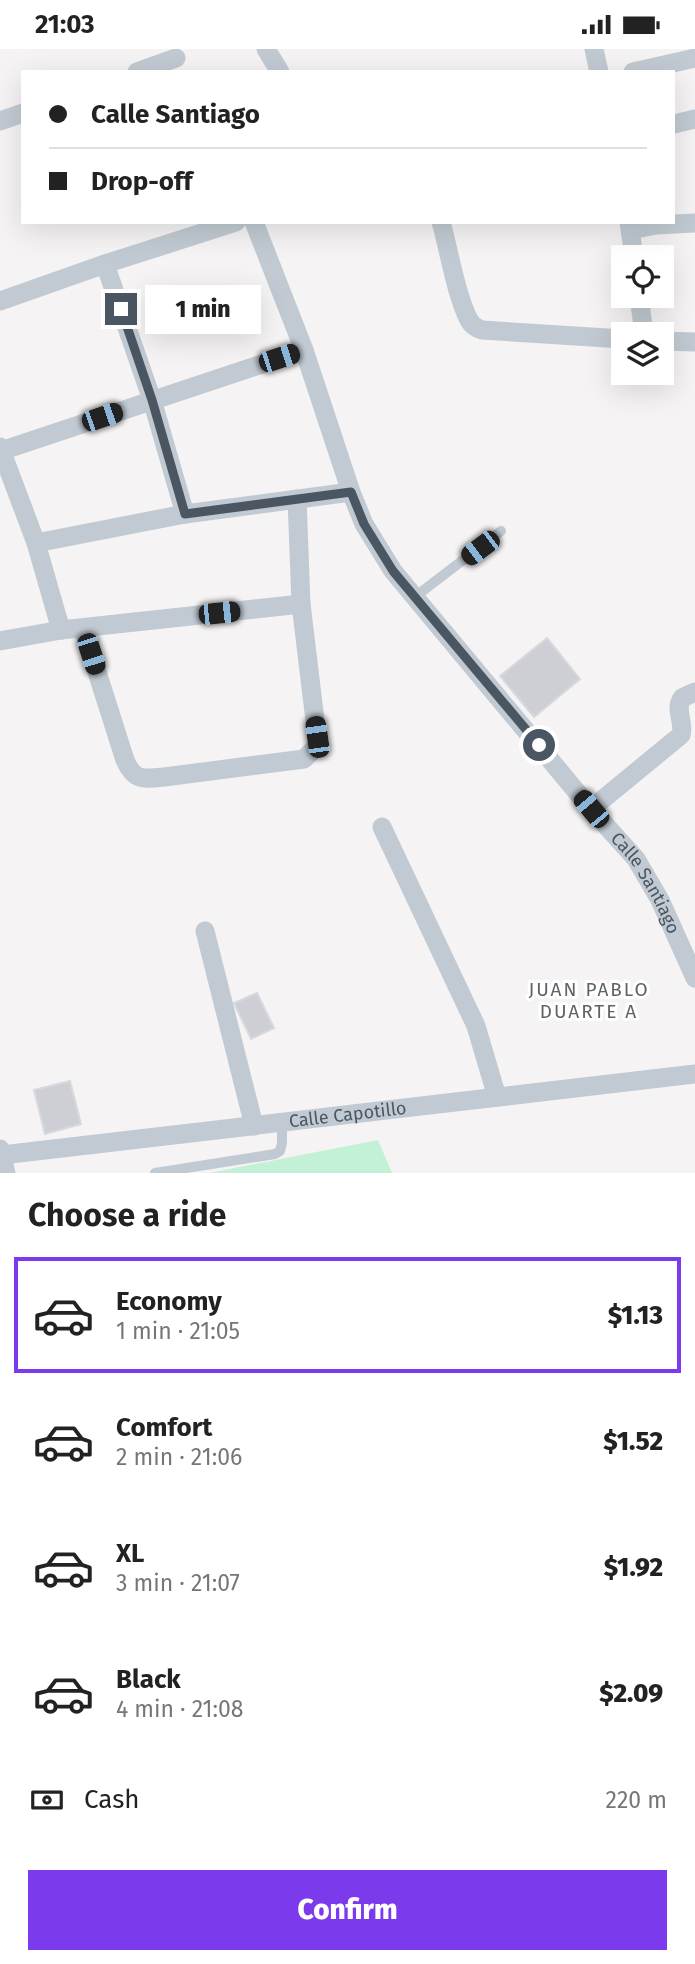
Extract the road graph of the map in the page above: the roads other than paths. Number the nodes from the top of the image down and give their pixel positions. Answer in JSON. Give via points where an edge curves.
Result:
{"nodes":[{"id":1,"x":267,"y":49,"type":"edge"},
{"id":2,"x":594,"y":49,"type":"edge"},
{"id":3,"x":695,"y":58,"type":"edge"},
{"id":4,"x":178,"y":60,"type":"edge"},
{"id":5,"x":144,"y":70,"type":"edge"},
{"id":6,"x":279,"y":70,"type":"edge"},
{"id":7,"x":599,"y":70,"type":"edge"},
{"id":8,"x":642,"y":70,"type":"edge"},
{"id":9,"x":21,"y":114,"type":"edge"},
{"id":10,"x":695,"y":119,"type":"edge"},
{"id":11,"x":0,"y":121,"type":"edge"},
{"id":12,"x":675,"y":124,"type":"edge"},
{"id":13,"x":695,"y":223,"type":"edge"},
{"id":14,"x":230,"y":224,"type":"edge"},
{"id":15,"x":255,"y":224,"type":"edge"},
{"id":16,"x":442,"y":224,"type":"edge"},
{"id":17,"x":630,"y":226,"type":"edge"},
{"id":18,"x":632,"y":245,"type":"edge"},
{"id":19,"x":105,"y":264,"type":"junction"},
{"id":20,"x":0,"y":301,"type":"edge"},
{"id":21,"x":611,"y":338,"type":"edge"},
{"id":22,"x":674,"y":341,"type":"edge"},
{"id":23,"x":695,"y":342,"type":"edge"},
{"id":24,"x":304,"y":350,"type":"junction"},
{"id":25,"x":152,"y":400,"type":"junction"},
{"id":26,"x":1,"y":449,"type":"edge"},
{"id":27,"x":351,"y":492,"type":"junction"},
{"id":28,"x":297,"y":499,"type":"junction"},
{"id":29,"x":185,"y":514,"type":"junction"},
{"id":30,"x":501,"y":531,"type":"dead end"},
{"id":31,"x":36,"y":543,"type":"junction"},
{"id":32,"x":416,"y":596,"type":"junction"},
{"id":33,"x":301,"y":604,"type":"junction"},
{"id":34,"x":82,"y":628,"type":"junction"},
{"id":35,"x":61,"y":630,"type":"junction"},
{"id":36,"x":0,"y":641,"type":"edge"},
{"id":37,"x":695,"y":692,"type":"edge"},
{"id":38,"x":591,"y":809,"type":"junction"},
{"id":39,"x":382,"y":827,"type":"dead end"},
{"id":40,"x":205,"y":931,"type":"dead end"},
{"id":41,"x":695,"y":978,"type":"edge"},
{"id":42,"x":695,"y":1074,"type":"edge"},
{"id":43,"x":497,"y":1097,"type":"junction"},
{"id":44,"x":282,"y":1123,"type":"junction"},
{"id":45,"x":254,"y":1126,"type":"junction"},
{"id":46,"x":2,"y":1159,"type":"edge"},
{"id":47,"x":155,"y":1173,"type":"edge"}],
"edges":[{"from":1,"to":6,"type":"street"},
{"from":2,"to":7,"type":"street"},
{"from":3,"to":8,"type":"street"},
{"from":4,"to":5,"type":"street"},
{"from":9,"to":11,"type":"street"},
{"from":10,"to":12,"type":"street"},
{"from":13,"to":17,"type":"street"},
{"from":14,"to":19,"type":"street"},
{"from":15,"to":24,"type":"street","name":"Calle Santiago"},
{"from":16,"to":21,"type":"street","via":[[475,328]]},
{"from":17,"to":18,"type":"street"},
{"from":19,"to":20,"type":"street"},
{"from":19,"to":25,"type":"street"},
{"from":22,"to":23,"type":"street"},
{"from":24,"to":25,"type":"street"},
{"from":24,"to":27,"type":"street","name":"Calle Santiago"},
{"from":25,"to":26,"type":"street"},
{"from":25,"to":29,"type":"street"},
{"from":26,"to":31,"type":"street"},
{"from":27,"to":28,"type":"street"},
{"from":27,"to":32,"type":"street","name":"Calle Santiago","via":[[364,524],[393,571]]},
{"from":28,"to":29,"type":"street"},
{"from":28,"to":33,"type":"street"},
{"from":29,"to":31,"type":"street"},
{"from":30,"to":32,"type":"lane"},
{"from":31,"to":35,"type":"street"},
{"from":32,"to":38,"type":"street","name":"Calle Santiago"},
{"from":33,"to":34,"type":"street"},
{"from":33,"to":34,"type":"street","via":[[317,737],[313,752],[291,762],[148,779],[129,771]]},
{"from":34,"to":35,"type":"street"},
{"from":35,"to":36,"type":"street"},
{"from":37,"to":38,"type":"street","via":[[679,701],[681,735]]},
{"from":38,"to":41,"type":"street","name":"Calle Santiago","via":[[636,859],[660,899]]},
{"from":39,"to":43,"type":"street","via":[[476,1026]]},
{"from":40,"to":45,"type":"street"},
{"from":42,"to":43,"type":"street","name":"Calle Capotillo"},
{"from":43,"to":44,"type":"street","name":"Calle Capotillo"},
{"from":44,"to":45,"type":"street","name":"Calle Capotillo"},
{"from":44,"to":47,"type":"lane","via":[[282,1143],[275,1154]]},
{"from":45,"to":46,"type":"street","name":"Calle Capotillo"}]}
